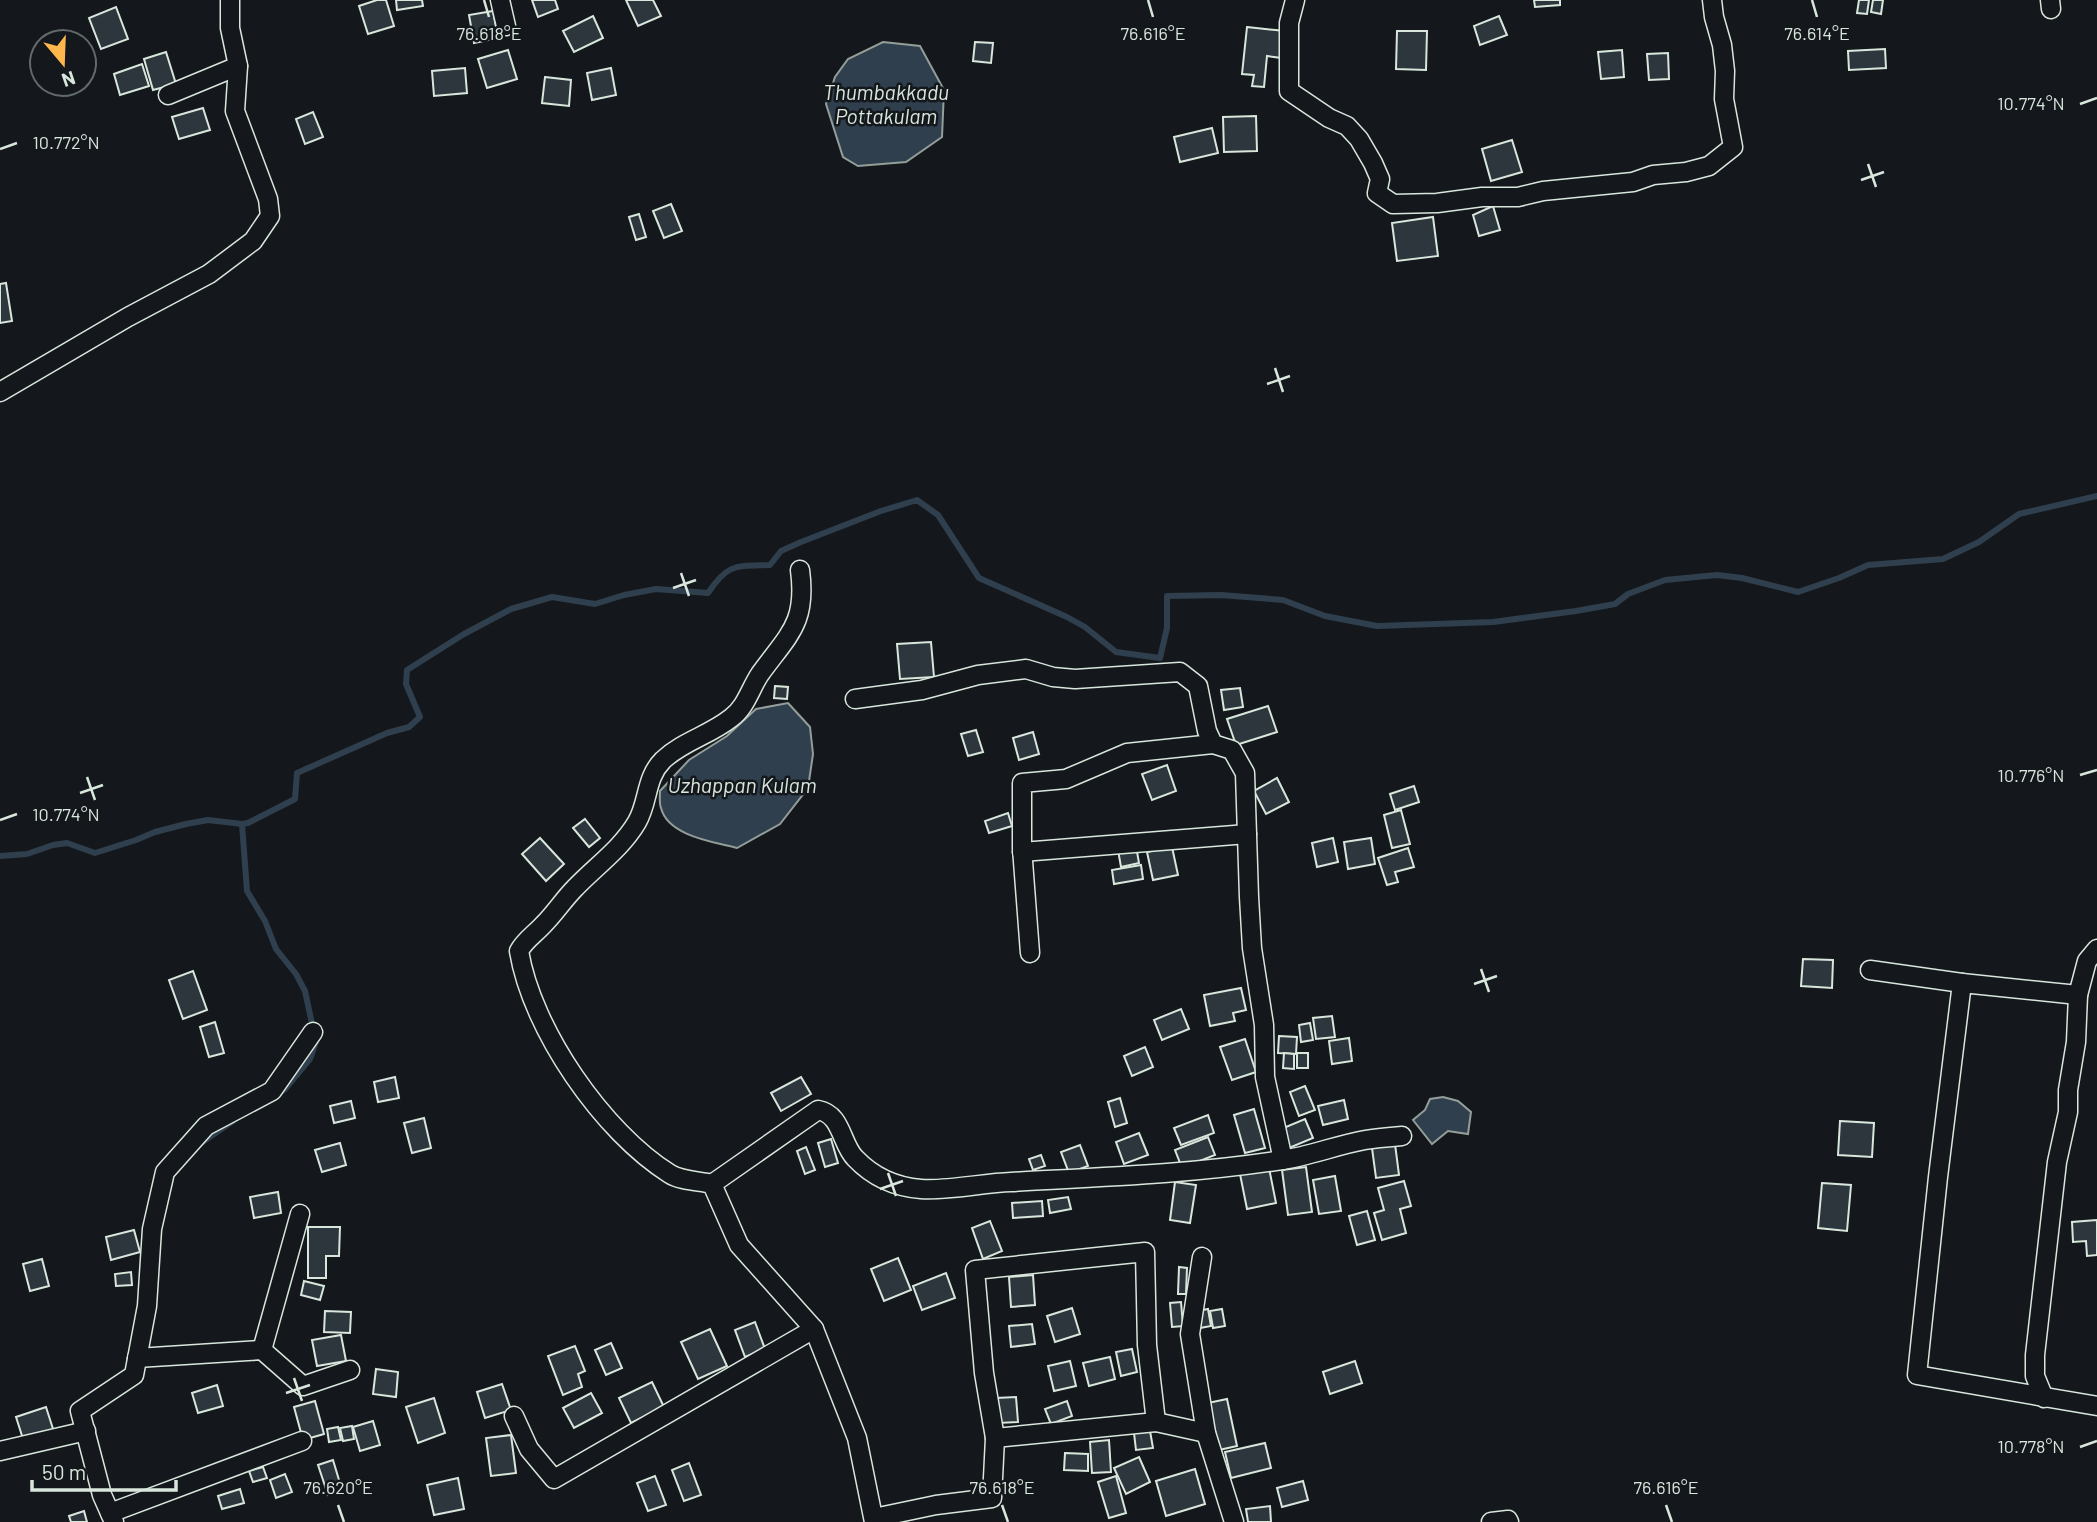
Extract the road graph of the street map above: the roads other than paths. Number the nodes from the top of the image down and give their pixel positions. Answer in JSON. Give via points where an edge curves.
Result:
{"nodes":[{"id":1,"x":230,"y":0,"type":"edge"},
{"id":2,"x":500,"y":0,"type":"edge"},
{"id":3,"x":1295,"y":0,"type":"edge"},
{"id":4,"x":1712,"y":0,"type":"edge"},
{"id":5,"x":506,"y":26,"type":"dead end"},
{"id":6,"x":238,"y":66,"type":"junction"},
{"id":7,"x":168,"y":95,"type":"dead end"},
{"id":8,"x":0,"y":392,"type":"edge"},
{"id":9,"x":800,"y":570,"type":"dead end"},
{"id":10,"x":855,"y":699,"type":"dead end"},
{"id":11,"x":1213,"y":744,"type":"junction"},
{"id":12,"x":1247,"y":834,"type":"junction"},
{"id":13,"x":1022,"y":852,"type":"junction"},
{"id":14,"x":2097,"y":949,"type":"edge"},
{"id":15,"x":1030,"y":953,"type":"dead end"},
{"id":16,"x":1870,"y":970,"type":"dead end"},
{"id":17,"x":1962,"y":983,"type":"junction"},
{"id":18,"x":2078,"y":995,"type":"junction"},
{"id":19,"x":313,"y":1032,"type":"dead end"},
{"id":20,"x":1402,"y":1136,"type":"dead end"},
{"id":21,"x":1283,"y":1160,"type":"junction"},
{"id":22,"x":712,"y":1184,"type":"junction"},
{"id":23,"x":300,"y":1214,"type":"dead end"},
{"id":24,"x":1202,"y":1257,"type":"dead end"},
{"id":25,"x":814,"y":1329,"type":"junction"},
{"id":26,"x":262,"y":1350,"type":"junction"},
{"id":27,"x":137,"y":1358,"type":"junction"},
{"id":28,"x":350,"y":1370,"type":"dead end"},
{"id":29,"x":2044,"y":1398,"type":"junction"},
{"id":30,"x":2097,"y":1406,"type":"edge"},
{"id":31,"x":514,"y":1416,"type":"dead end"},
{"id":32,"x":1156,"y":1422,"type":"junction"},
{"id":33,"x":86,"y":1431,"type":"junction"},
{"id":34,"x":1206,"y":1433,"type":"junction"},
{"id":35,"x":995,"y":1438,"type":"junction"},
{"id":36,"x":302,"y":1441,"type":"dead end"},
{"id":37,"x":0,"y":1451,"type":"edge"},
{"id":38,"x":112,"y":1517,"type":"edge"},
{"id":39,"x":874,"y":1520,"type":"edge"},
{"id":40,"x":1234,"y":1522,"type":"edge"},
{"id":41,"x":1491,"y":1522,"type":"edge"},
{"id":42,"x":1509,"y":1522,"type":"edge"}],
"edges":[{"from":1,"to":6,"type":"street"},
{"from":2,"to":5,"type":"street"},
{"from":3,"to":4,"type":"street","via":[[1289,23],[1289,91],[1347,126],[1359,139],[1380,179],[1377,192],[1393,204],[1518,197],[1633,182],[1709,166],[1733,147],[1724,99],[1722,45]]},
{"from":6,"to":7,"type":"street"},
{"from":6,"to":8,"type":"street","via":[[235,111],[270,216],[253,241],[209,274]]},
{"from":9,"to":22,"type":"street","via":[[799,620],[743,706],[664,759],[652,773],[641,814],[624,841],[519,951],[528,992],[563,1062],[615,1129],[672,1176]]},
{"from":10,"to":11,"type":"street","via":[[1026,669],[1075,679],[1180,672],[1198,686]]},
{"from":11,"to":12,"type":"street","via":[[1232,750],[1245,773]]},
{"from":11,"to":13,"type":"street","via":[[1127,754],[1066,779],[1022,783]]},
{"from":12,"to":13,"type":"street"},
{"from":12,"to":21,"type":"street","via":[[1265,1077]]},
{"from":13,"to":15,"type":"street"},
{"from":14,"to":18,"type":"street","via":[[2087,961]]},
{"from":16,"to":17,"type":"street"},
{"from":17,"to":18,"type":"street"},
{"from":17,"to":29,"type":"street","via":[[1917,1375]]},
{"from":18,"to":29,"type":"street","via":[[2068,1112],[2057,1163],[2035,1355],[2035,1376]]},
{"from":19,"to":27,"type":"street","via":[[272,1091],[206,1126],[165,1172],[152,1229],[147,1306]]},
{"from":20,"to":21,"type":"street"},
{"from":21,"to":22,"type":"street","via":[[1177,1174],[922,1189],[881,1181],[853,1156],[831,1115],[818,1110]]},
{"from":22,"to":25,"type":"street","via":[[739,1245]]},
{"from":23,"to":26,"type":"street"},
{"from":24,"to":34,"type":"street","via":[[1190,1334]]},
{"from":25,"to":31,"type":"street","via":[[554,1479],[529,1449]]},
{"from":25,"to":39,"type":"street","via":[[857,1438]]},
{"from":26,"to":27,"type":"street"},
{"from":26,"to":28,"type":"street","via":[[303,1386]]},
{"from":27,"to":33,"type":"street","via":[[134,1375],[80,1411]]},
{"from":29,"to":30,"type":"street"},
{"from":32,"to":34,"type":"street"},
{"from":32,"to":35,"type":"street"},
{"from":32,"to":35,"type":"street","via":[[1147,1345],[1145,1252],[1089,1256],[975,1270]]},
{"from":33,"to":37,"type":"street"},
{"from":33,"to":38,"type":"street"},
{"from":34,"to":40,"type":"street"},
{"from":35,"to":39,"type":"street","via":[[992,1498]]},
{"from":36,"to":38,"type":"street"},
{"from":41,"to":42,"type":"street"}]}
